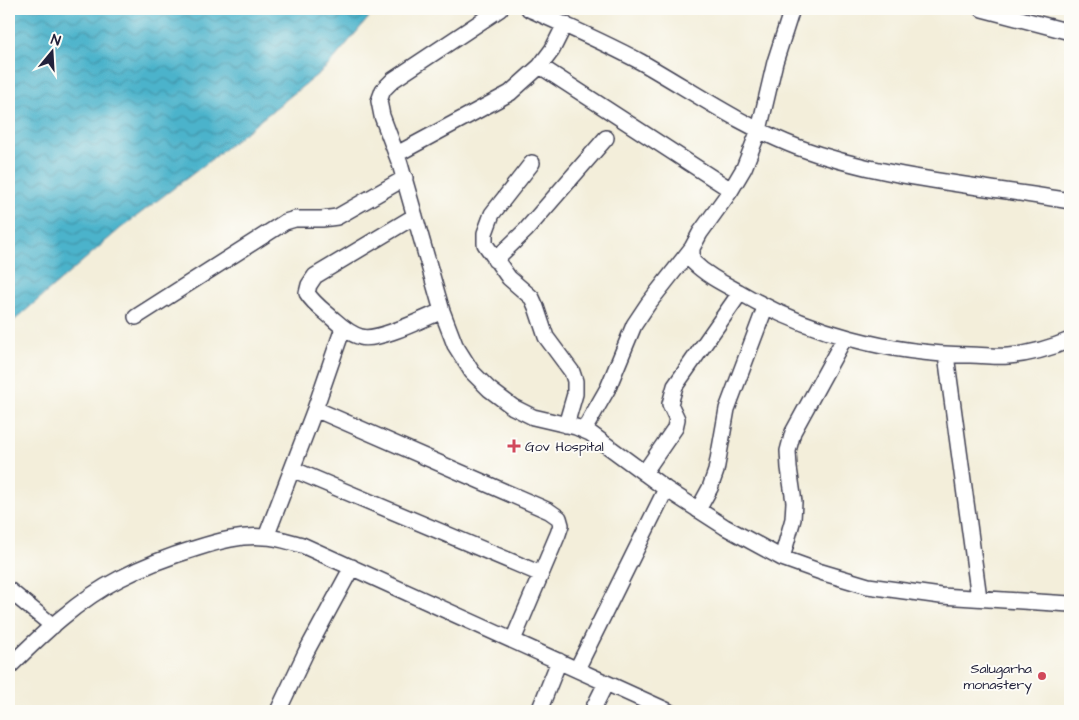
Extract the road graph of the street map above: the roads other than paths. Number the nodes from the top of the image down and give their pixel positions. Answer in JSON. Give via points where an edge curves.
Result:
{"nodes":[{"id":1,"x":500,"y":9,"type":"edge"},
{"id":2,"x":529,"y":9,"type":"edge"},
{"id":3,"x":792,"y":9,"type":"edge"},
{"id":4,"x":982,"y":9,"type":"edge"},
{"id":5,"x":565,"y":24,"type":"junction"},
{"id":6,"x":1070,"y":32,"type":"edge"},
{"id":7,"x":540,"y":66,"type":"junction"},
{"id":8,"x":759,"y":130,"type":"junction"},
{"id":9,"x":606,"y":138,"type":"dead end"},
{"id":10,"x":397,"y":154,"type":"junction"},
{"id":11,"x":532,"y":163,"type":"dead end"},
{"id":12,"x":405,"y":178,"type":"junction"},
{"id":13,"x":732,"y":190,"type":"junction"},
{"id":14,"x":1070,"y":201,"type":"edge"},
{"id":15,"x":415,"y":216,"type":"junction"},
{"id":16,"x":692,"y":248,"type":"junction"},
{"id":17,"x":496,"y":260,"type":"junction"},
{"id":18,"x":740,"y":293,"type":"junction"},
{"id":19,"x":765,"y":308,"type":"junction"},
{"id":20,"x":442,"y":311,"type":"junction"},
{"id":21,"x":136,"y":317,"type":"dead end"},
{"id":22,"x":343,"y":328,"type":"junction"},
{"id":23,"x":845,"y":337,"type":"junction"},
{"id":24,"x":1070,"y":340,"type":"edge"},
{"id":25,"x":946,"y":355,"type":"junction"},
{"id":26,"x":315,"y":409,"type":"junction"},
{"id":27,"x":566,"y":425,"type":"junction"},
{"id":28,"x":584,"y":430,"type":"junction"},
{"id":29,"x":292,"y":470,"type":"junction"},
{"id":30,"x":644,"y":473,"type":"junction"},
{"id":31,"x":666,"y":489,"type":"junction"},
{"id":32,"x":698,"y":510,"type":"junction"},
{"id":33,"x":266,"y":537,"type":"junction"},
{"id":34,"x":782,"y":558,"type":"junction"},
{"id":35,"x":352,"y":567,"type":"junction"},
{"id":36,"x":541,"y":574,"type":"junction"},
{"id":37,"x":9,"y":590,"type":"edge"},
{"id":38,"x":979,"y":598,"type":"junction"},
{"id":39,"x":1068,"y":600,"type":"edge"},
{"id":40,"x":53,"y":626,"type":"junction"},
{"id":41,"x":513,"y":640,"type":"junction"},
{"id":42,"x":559,"y":661,"type":"junction"},
{"id":43,"x":9,"y":667,"type":"edge"},
{"id":44,"x":577,"y":669,"type":"junction"},
{"id":45,"x":606,"y":683,"type":"junction"},
{"id":46,"x":645,"y":707,"type":"edge"},
{"id":47,"x":278,"y":711,"type":"edge"},
{"id":48,"x":539,"y":711,"type":"edge"},
{"id":49,"x":592,"y":711,"type":"edge"},
{"id":50,"x":668,"y":711,"type":"edge"}],
"edges":[{"from":1,"to":10,"type":"street","via":[[393,80],[383,90],[379,101],[382,116]]},
{"from":2,"to":5,"type":"street"},
{"from":3,"to":8,"type":"street"},
{"from":4,"to":6,"type":"street"},
{"from":5,"to":7,"type":"street"},
{"from":5,"to":8,"type":"street","via":[[601,40]]},
{"from":7,"to":10,"type":"street","via":[[496,102]]},
{"from":7,"to":13,"type":"street"},
{"from":8,"to":13,"type":"street"},
{"from":8,"to":14,"type":"street","via":[[796,146],[877,170]]},
{"from":9,"to":17,"type":"street"},
{"from":10,"to":12,"type":"street"},
{"from":11,"to":17,"type":"street","via":[[487,224],[485,244]]},
{"from":12,"to":15,"type":"street"},
{"from":12,"to":21,"type":"street","via":[[337,217],[295,218],[285,222]]},
{"from":13,"to":16,"type":"street"},
{"from":15,"to":20,"type":"street"},
{"from":15,"to":22,"type":"street","via":[[315,276],[309,285],[307,293],[311,300]]},
{"from":16,"to":18,"type":"street","via":[[692,261],[703,272]]},
{"from":16,"to":28,"type":"street","via":[[634,324],[608,388]]},
{"from":17,"to":27,"type":"street","via":[[508,278],[532,298],[546,337],[576,381]]},
{"from":18,"to":19,"type":"street"},
{"from":18,"to":30,"type":"street","via":[[675,386],[670,404],[677,419],[675,428]]},
{"from":19,"to":23,"type":"street"},
{"from":19,"to":32,"type":"street","via":[[727,409],[716,471]]},
{"from":20,"to":22,"type":"street","via":[[371,338]]},
{"from":20,"to":27,"type":"street","via":[[455,345],[472,372],[489,389],[513,407],[534,417]]},
{"from":22,"to":26,"type":"street"},
{"from":23,"to":25,"type":"street","via":[[897,349]]},
{"from":23,"to":34,"type":"street","via":[[793,432],[788,451],[793,519]]},
{"from":24,"to":25,"type":"street","via":[[1055,347],[1008,356]]},
{"from":25,"to":38,"type":"street"},
{"from":26,"to":29,"type":"street"},
{"from":26,"to":36,"type":"street","via":[[559,518],[561,525]]},
{"from":27,"to":28,"type":"street"},
{"from":28,"to":30,"type":"street"},
{"from":29,"to":33,"type":"street"},
{"from":29,"to":36,"type":"street"},
{"from":30,"to":31,"type":"street"},
{"from":31,"to":32,"type":"street"},
{"from":31,"to":44,"type":"street"},
{"from":32,"to":34,"type":"street"},
{"from":33,"to":35,"type":"street","via":[[302,545]]},
{"from":33,"to":40,"type":"street","via":[[222,540],[149,564],[88,599]]},
{"from":34,"to":38,"type":"street","via":[[868,586]]},
{"from":35,"to":41,"type":"street"},
{"from":35,"to":47,"type":"street"},
{"from":36,"to":41,"type":"street"},
{"from":37,"to":40,"type":"street"},
{"from":38,"to":39,"type":"street"},
{"from":40,"to":43,"type":"street"},
{"from":41,"to":42,"type":"street"},
{"from":42,"to":44,"type":"street"},
{"from":42,"to":48,"type":"street"},
{"from":44,"to":45,"type":"street"},
{"from":45,"to":46,"type":"street"},
{"from":45,"to":49,"type":"street"},
{"from":46,"to":50,"type":"street"}]}
